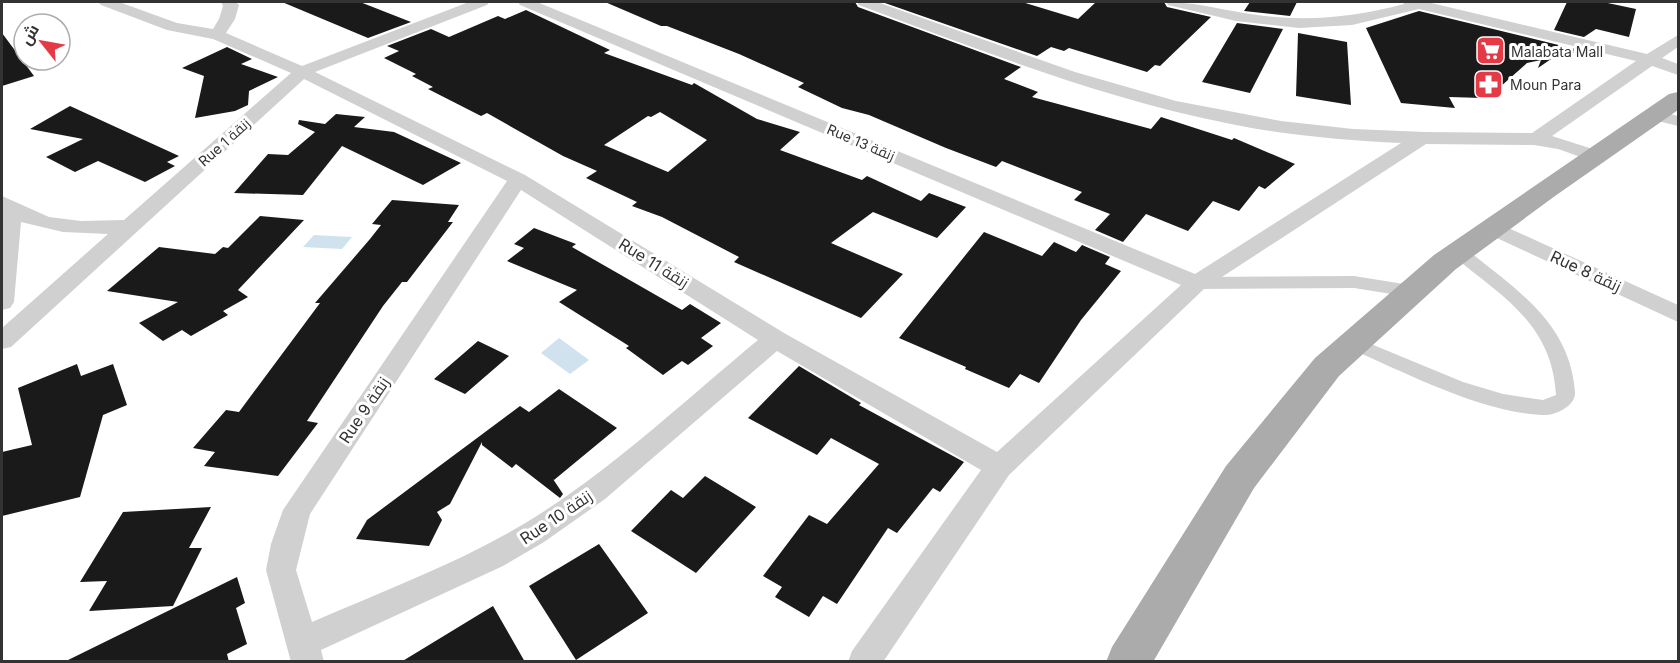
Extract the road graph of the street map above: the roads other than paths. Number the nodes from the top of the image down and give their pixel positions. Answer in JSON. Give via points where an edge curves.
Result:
{"nodes":[{"id":1,"x":106,"y":2,"type":"edge"},
{"id":2,"x":248,"y":2,"type":"edge"},
{"id":3,"x":482,"y":2,"type":"edge"},
{"id":4,"x":525,"y":2,"type":"edge"},
{"id":5,"x":864,"y":2,"type":"edge"},
{"id":6,"x":1173,"y":2,"type":"edge"},
{"id":7,"x":230,"y":3,"type":"edge"},
{"id":8,"x":1414,"y":3,"type":"edge"},
{"id":9,"x":217,"y":35,"type":"junction"},
{"id":10,"x":1678,"y":40,"type":"edge"},
{"id":11,"x":1651,"y":60,"type":"junction"},
{"id":12,"x":1678,"y":70,"type":"edge"},
{"id":13,"x":302,"y":72,"type":"junction"},
{"id":14,"x":1678,"y":99,"type":"edge"},
{"id":15,"x":1667,"y":118,"type":"edge"},
{"id":16,"x":1422,"y":138,"type":"junction"},
{"id":17,"x":1536,"y":139,"type":"junction"},
{"id":18,"x":1595,"y":156,"type":"junction"},
{"id":19,"x":518,"y":179,"type":"junction"},
{"id":20,"x":7,"y":206,"type":"edge"},
{"id":21,"x":130,"y":226,"type":"junction"},
{"id":22,"x":1493,"y":228,"type":"junction"},
{"id":23,"x":1459,"y":252,"type":"junction"},
{"id":24,"x":1197,"y":284,"type":"junction"},
{"id":25,"x":1410,"y":291,"type":"junction"},
{"id":26,"x":2,"y":302,"type":"edge"},
{"id":27,"x":2,"y":307,"type":"edge"},
{"id":28,"x":1678,"y":314,"type":"edge"},
{"id":29,"x":25,"y":321,"type":"junction"},
{"id":30,"x":775,"y":339,"type":"junction"},
{"id":31,"x":2,"y":341,"type":"edge"},
{"id":32,"x":1354,"y":343,"type":"junction"},
{"id":33,"x":999,"y":467,"type":"junction"},
{"id":34,"x":306,"y":652,"type":"edge"},
{"id":35,"x":864,"y":662,"type":"edge"},
{"id":36,"x":1128,"y":662,"type":"edge"}],
"edges":[{"from":1,"to":9,"type":"street","name":"Rue 11 زنقة","via":[[173,27]]},
{"from":2,"to":7,"type":"street"},
{"from":3,"to":13,"type":"street","name":"Rue 1 زنقة"},
{"from":4,"to":24,"type":"street","name":"Rue 13 زنقة"},
{"from":5,"to":16,"type":"street","via":[[1060,74],[1195,112],[1330,133]]},
{"from":6,"to":8,"type":"street","via":[[1295,24],[1371,18]]},
{"from":7,"to":9,"type":"street","via":[[227,19]]},
{"from":8,"to":11,"type":"street"},
{"from":9,"to":13,"type":"street","name":"Rue 11 زنقة"},
{"from":10,"to":11,"type":"street"},
{"from":11,"to":12,"type":"street"},
{"from":11,"to":17,"type":"street"},
{"from":13,"to":19,"type":"street","name":"Rue 11 زنقة"},
{"from":13,"to":21,"type":"street","name":"Rue 1 زنقة"},
{"from":14,"to":15,"type":"main road"},
{"from":15,"to":18,"type":"main road"},
{"from":16,"to":17,"type":"street"},
{"from":16,"to":24,"type":"street"},
{"from":17,"to":18,"type":"street"},
{"from":18,"to":22,"type":"main road"},
{"from":19,"to":30,"type":"street","name":"Rue 11 زنقة"},
{"from":19,"to":34,"type":"street","name":"Rue 9 زنقة","via":[[297,510],[281,570]]},
{"from":20,"to":21,"type":"street","via":[[73,229]]},
{"from":20,"to":26,"type":"street"},
{"from":21,"to":29,"type":"street","name":"Rue 1 زنقة"},
{"from":22,"to":23,"type":"main road"},
{"from":22,"to":28,"type":"street","name":"Rue 8 زنقة"},
{"from":23,"to":25,"type":"main road"},
{"from":23,"to":32,"type":"street","via":[[1543,324],[1559,351],[1567,378],[1566,399],[1544,408],[1503,401],[1458,387]]},
{"from":24,"to":25,"type":"street","via":[[1354,282]]},
{"from":24,"to":33,"type":"street"},
{"from":25,"to":32,"type":"main road"},
{"from":27,"to":29,"type":"street","via":[[5,320]]},
{"from":29,"to":31,"type":"street","name":"Rue 1 زنقة"},
{"from":30,"to":33,"type":"street","name":"Rue 11 زنقة"},
{"from":30,"to":34,"type":"street","name":"Rue 10 زنقة","via":[[595,490],[534,533]]},
{"from":32,"to":36,"type":"main road","via":[[1327,367],[1240,477]]},
{"from":33,"to":35,"type":"street"}]}
